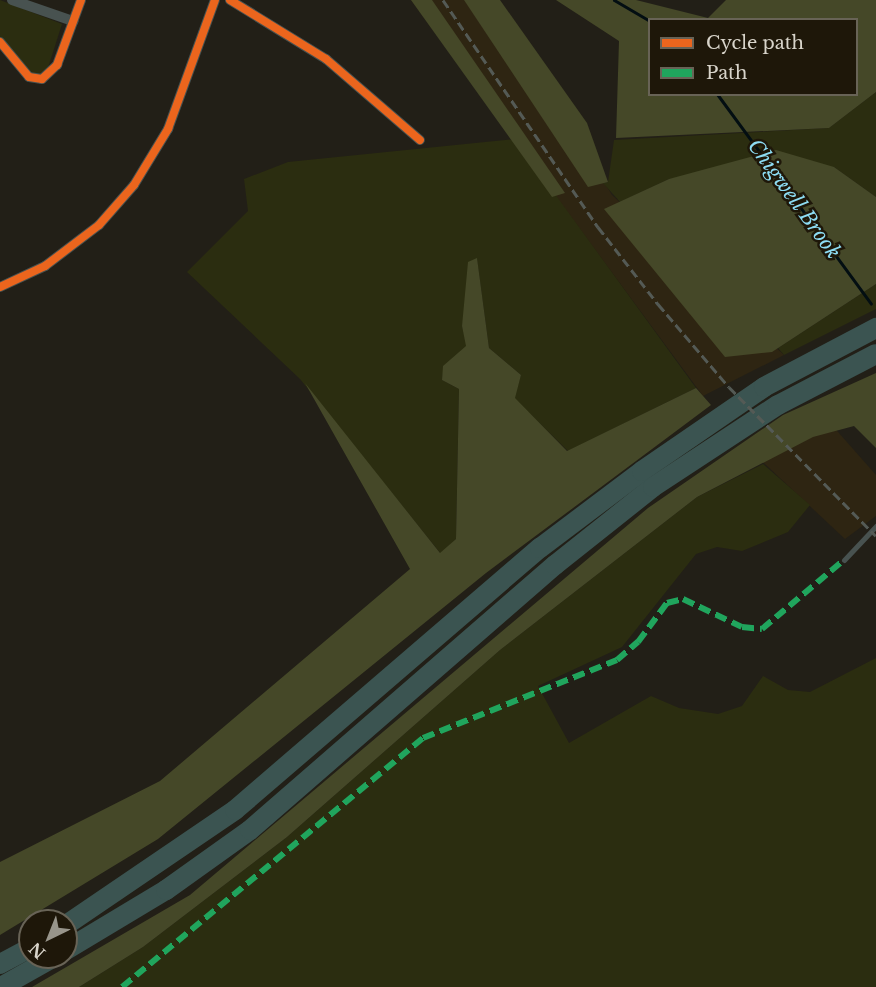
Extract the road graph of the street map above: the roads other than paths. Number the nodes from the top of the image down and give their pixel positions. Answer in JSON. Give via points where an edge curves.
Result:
{"nodes":[{"id":1,"x":12,"y":0,"type":"edge"},
{"id":2,"x":81,"y":0,"type":"edge"},
{"id":3,"x":215,"y":0,"type":"edge"},
{"id":4,"x":230,"y":0,"type":"edge"},
{"id":5,"x":73,"y":21,"type":"junction"},
{"id":6,"x":0,"y":42,"type":"edge"},
{"id":7,"x":420,"y":140,"type":"dead end"},
{"id":8,"x":0,"y":287,"type":"edge"},
{"id":9,"x":876,"y":328,"type":"edge"},
{"id":10,"x":876,"y":354,"type":"edge"},
{"id":11,"x":876,"y":526,"type":"edge"},
{"id":12,"x":844,"y":560,"type":"dead end"},
{"id":13,"x":78,"y":917,"type":"edge"},
{"id":14,"x":78,"y":943,"type":"edge"},
{"id":15,"x":18,"y":954,"type":"edge"},
{"id":16,"x":0,"y":964,"type":"edge"},
{"id":17,"x":33,"y":969,"type":"edge"},
{"id":18,"x":1,"y":987,"type":"edge"}],
"edges":[{"from":1,"to":5,"type":"street"},
{"from":2,"to":5,"type":"street"},
{"from":3,"to":8,"type":"street","via":[[168,129],[134,186],[90,232],[45,266]]},
{"from":4,"to":7,"type":"street","via":[[326,59]]},
{"from":5,"to":6,"type":"street","via":[[57,65],[42,79],[29,77]]},
{"from":9,"to":13,"type":"highway","via":[[764,387],[642,471],[540,548],[235,810]]},
{"from":10,"to":14,"type":"highway","via":[[778,405],[653,488],[555,565],[250,830],[166,890]]},
{"from":11,"to":12,"type":"lane"},
{"from":15,"to":16,"type":"highway"},
{"from":17,"to":18,"type":"highway"}]}
